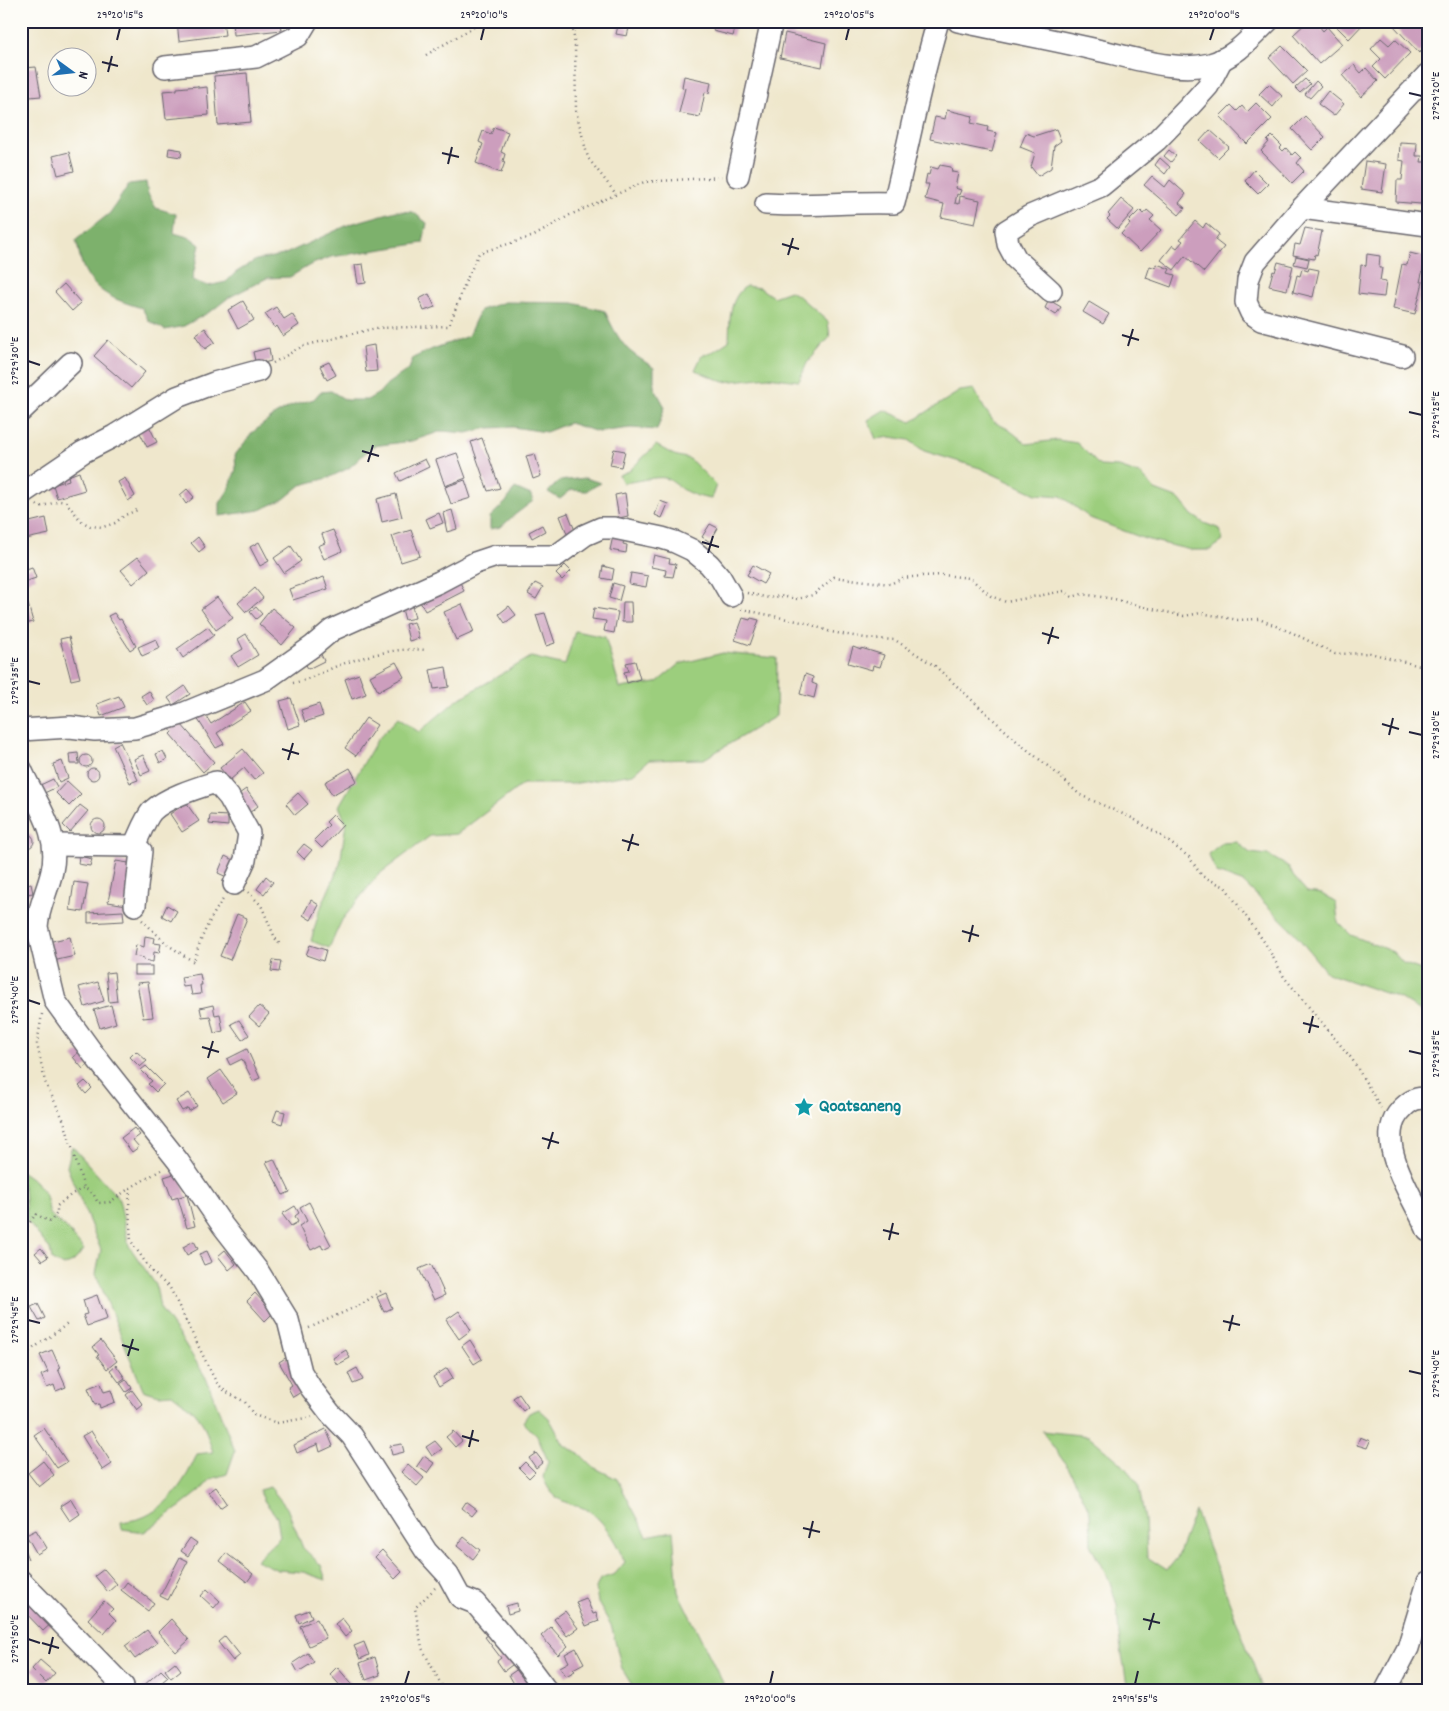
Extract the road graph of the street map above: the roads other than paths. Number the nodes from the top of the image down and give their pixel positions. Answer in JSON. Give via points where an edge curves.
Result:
{"nodes":[{"id":1,"x":307,"y":21,"type":"edge"},
{"id":2,"x":772,"y":21,"type":"edge"},
{"id":3,"x":938,"y":21,"type":"edge"},
{"id":4,"x":958,"y":21,"type":"edge"},
{"id":5,"x":1268,"y":21,"type":"edge"},
{"id":6,"x":1222,"y":59,"type":"junction"},
{"id":7,"x":165,"y":67,"type":"dead end"},
{"id":8,"x":1428,"y":74,"type":"edge"},
{"id":9,"x":738,"y":176,"type":"road end"},
{"id":10,"x":766,"y":204,"type":"dead end"},
{"id":11,"x":1302,"y":208,"type":"junction"},
{"id":12,"x":1428,"y":225,"type":"edge"},
{"id":13,"x":1051,"y":291,"type":"dead end"},
{"id":14,"x":1402,"y":356,"type":"dead end"},
{"id":15,"x":71,"y":363,"type":"dead end"},
{"id":16,"x":258,"y":371,"type":"road end"},
{"id":17,"x":21,"y":411,"type":"edge"},
{"id":18,"x":24,"y":491,"type":"edge"},
{"id":19,"x":731,"y":596,"type":"road end"},
{"id":20,"x":21,"y":730,"type":"edge"},
{"id":21,"x":21,"y":769,"type":"edge"},
{"id":22,"x":55,"y":844,"type":"junction"},
{"id":23,"x":134,"y":846,"type":"junction"},
{"id":24,"x":234,"y":884,"type":"road end"},
{"id":25,"x":134,"y":905,"type":"road end"},
{"id":26,"x":1428,"y":1099,"type":"edge"},
{"id":27,"x":1428,"y":1231,"type":"edge"},
{"id":28,"x":21,"y":1581,"type":"edge"},
{"id":29,"x":1428,"y":1582,"type":"edge"},
{"id":30,"x":123,"y":1686,"type":"dead end"},
{"id":31,"x":546,"y":1690,"type":"edge"},
{"id":32,"x":1386,"y":1690,"type":"edge"}],
"edges":[{"from":1,"to":7,"type":"street","via":[[298,36],[256,57]]},
{"from":2,"to":9,"type":"street"},
{"from":3,"to":10,"type":"street","via":[[918,92],[894,203]]},
{"from":4,"to":6,"type":"street","via":[[1150,62],[1186,66],[1211,64]]},
{"from":5,"to":6,"type":"street","via":[[1240,48]]},
{"from":6,"to":13,"type":"street","via":[[1208,86],[1189,107],[1156,140],[1101,186],[1030,216],[1006,231],[1016,259]]},
{"from":8,"to":11,"type":"street"},
{"from":11,"to":12,"type":"street"},
{"from":11,"to":14,"type":"street","via":[[1255,262],[1248,280],[1246,302],[1251,313],[1261,320]]},
{"from":15,"to":17,"type":"street"},
{"from":16,"to":18,"type":"street","via":[[177,397]]},
{"from":19,"to":20,"type":"street","via":[[709,564],[692,550],[662,538],[602,528],[556,556],[496,556],[475,563],[332,630],[270,677],[182,714],[135,728]]},
{"from":21,"to":22,"type":"street","via":[[45,815]]},
{"from":22,"to":23,"type":"street"},
{"from":22,"to":31,"type":"street","via":[[53,868],[37,927],[56,1001],[258,1271],[288,1320],[301,1372],[330,1414],[352,1436],[426,1551],[448,1575],[460,1597],[475,1603]]},
{"from":23,"to":24,"type":"street","via":[[151,812],[163,803],[216,782],[229,797],[249,833],[246,860]]},
{"from":23,"to":25,"type":"street","via":[[140,851]]},
{"from":26,"to":27,"type":"street","via":[[1420,1097],[1407,1103],[1395,1116],[1390,1136],[1394,1159]]},
{"from":28,"to":30,"type":"street"},
{"from":29,"to":32,"type":"street","via":[[1408,1648]]}]}
